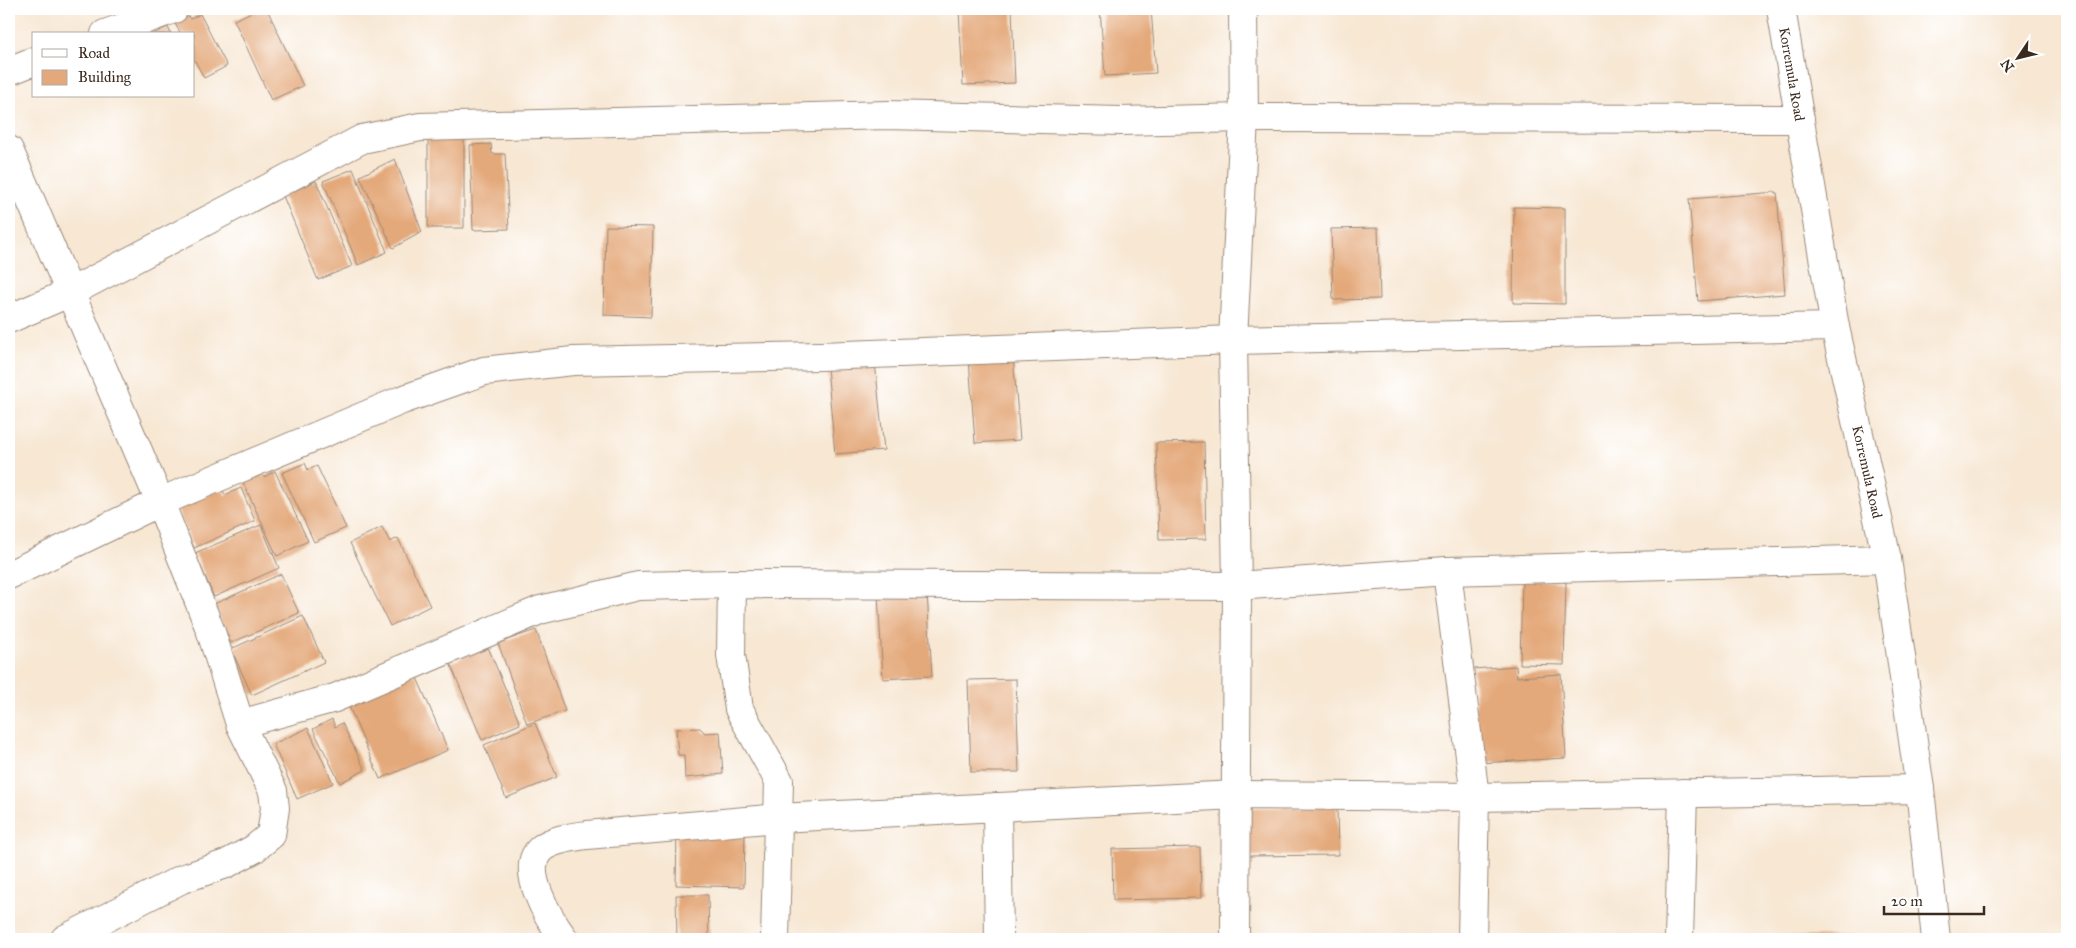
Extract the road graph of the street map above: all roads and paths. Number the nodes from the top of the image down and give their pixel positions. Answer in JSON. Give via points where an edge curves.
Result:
{"nodes":[{"id":1,"x":174,"y":9,"type":"edge"},
{"id":2,"x":1243,"y":9,"type":"edge"},
{"id":3,"x":1781,"y":9,"type":"edge"},
{"id":4,"x":111,"y":32,"type":"edge"},
{"id":5,"x":32,"y":63,"type":"edge"},
{"id":6,"x":9,"y":71,"type":"edge"},
{"id":7,"x":1244,"y":118,"type":"junction"},
{"id":8,"x":1800,"y":120,"type":"junction"},
{"id":9,"x":9,"y":150,"type":"edge"},
{"id":10,"x":71,"y":292,"type":"junction"},
{"id":11,"x":9,"y":319,"type":"edge"},
{"id":12,"x":1836,"y":327,"type":"junction"},
{"id":13,"x":1233,"y":340,"type":"junction"},
{"id":14,"x":160,"y":502,"type":"junction"},
{"id":15,"x":1887,"y":559,"type":"junction"},
{"id":16,"x":1447,"y":571,"type":"junction"},
{"id":17,"x":9,"y":575,"type":"edge"},
{"id":18,"x":732,"y":584,"type":"junction"},
{"id":19,"x":1237,"y":586,"type":"junction"},
{"id":20,"x":240,"y":724,"type":"junction"},
{"id":21,"x":1920,"y":788,"type":"junction"},
{"id":22,"x":1683,"y":793,"type":"junction"},
{"id":23,"x":1236,"y":795,"type":"junction"},
{"id":24,"x":1475,"y":797,"type":"junction"},
{"id":25,"x":998,"y":807,"type":"junction"},
{"id":26,"x":778,"y":818,"type":"junction"},
{"id":27,"x":65,"y":939,"type":"edge"},
{"id":28,"x":564,"y":939,"type":"edge"},
{"id":29,"x":775,"y":939,"type":"edge"},
{"id":30,"x":999,"y":939,"type":"edge"},
{"id":31,"x":1235,"y":939,"type":"edge"},
{"id":32,"x":1472,"y":939,"type":"edge"},
{"id":33,"x":1679,"y":939,"type":"edge"},
{"id":34,"x":1936,"y":939,"type":"edge"}],
"edges":[{"from":1,"to":4,"type":"street"},
{"from":2,"to":7,"type":"street"},
{"from":3,"to":8,"type":"street","name":"Korremula Road"},
{"from":5,"to":6,"type":"street"},
{"from":7,"to":8,"type":"street"},
{"from":7,"to":10,"type":"street","via":[[1121,121],[888,115],[420,126],[362,139]]},
{"from":7,"to":13,"type":"street"},
{"from":8,"to":12,"type":"street","name":"Korremula Road"},
{"from":9,"to":10,"type":"street"},
{"from":10,"to":11,"type":"street"},
{"from":10,"to":14,"type":"street"},
{"from":12,"to":13,"type":"street"},
{"from":12,"to":15,"type":"street","name":"Korremula Road"},
{"from":13,"to":14,"type":"street","via":[[821,356],[573,361],[484,371],[402,400]]},
{"from":13,"to":19,"type":"street"},
{"from":14,"to":17,"type":"street"},
{"from":14,"to":20,"type":"street","via":[[211,632]]},
{"from":15,"to":16,"type":"street"},
{"from":15,"to":21,"type":"street","name":"Korremula Road"},
{"from":16,"to":19,"type":"street"},
{"from":16,"to":24,"type":"street"},
{"from":18,"to":19,"type":"street"},
{"from":18,"to":20,"type":"street","via":[[638,586],[540,610],[335,698]]},
{"from":18,"to":26,"type":"street","via":[[731,655],[739,709],[779,781]]},
{"from":19,"to":23,"type":"street"},
{"from":20,"to":27,"type":"street","via":[[273,791],[275,808],[271,835],[254,849],[226,864],[182,880]]},
{"from":21,"to":22,"type":"street"},
{"from":21,"to":34,"type":"street","name":"Korremula Road"},
{"from":22,"to":24,"type":"street"},
{"from":22,"to":33,"type":"street"},
{"from":23,"to":24,"type":"street"},
{"from":23,"to":25,"type":"street"},
{"from":23,"to":31,"type":"street"},
{"from":24,"to":32,"type":"street"},
{"from":25,"to":26,"type":"street"},
{"from":25,"to":30,"type":"street"},
{"from":26,"to":28,"type":"street","via":[[587,835],[564,839],[542,848],[533,860],[533,872],[540,899]]},
{"from":26,"to":29,"type":"street"}]}
